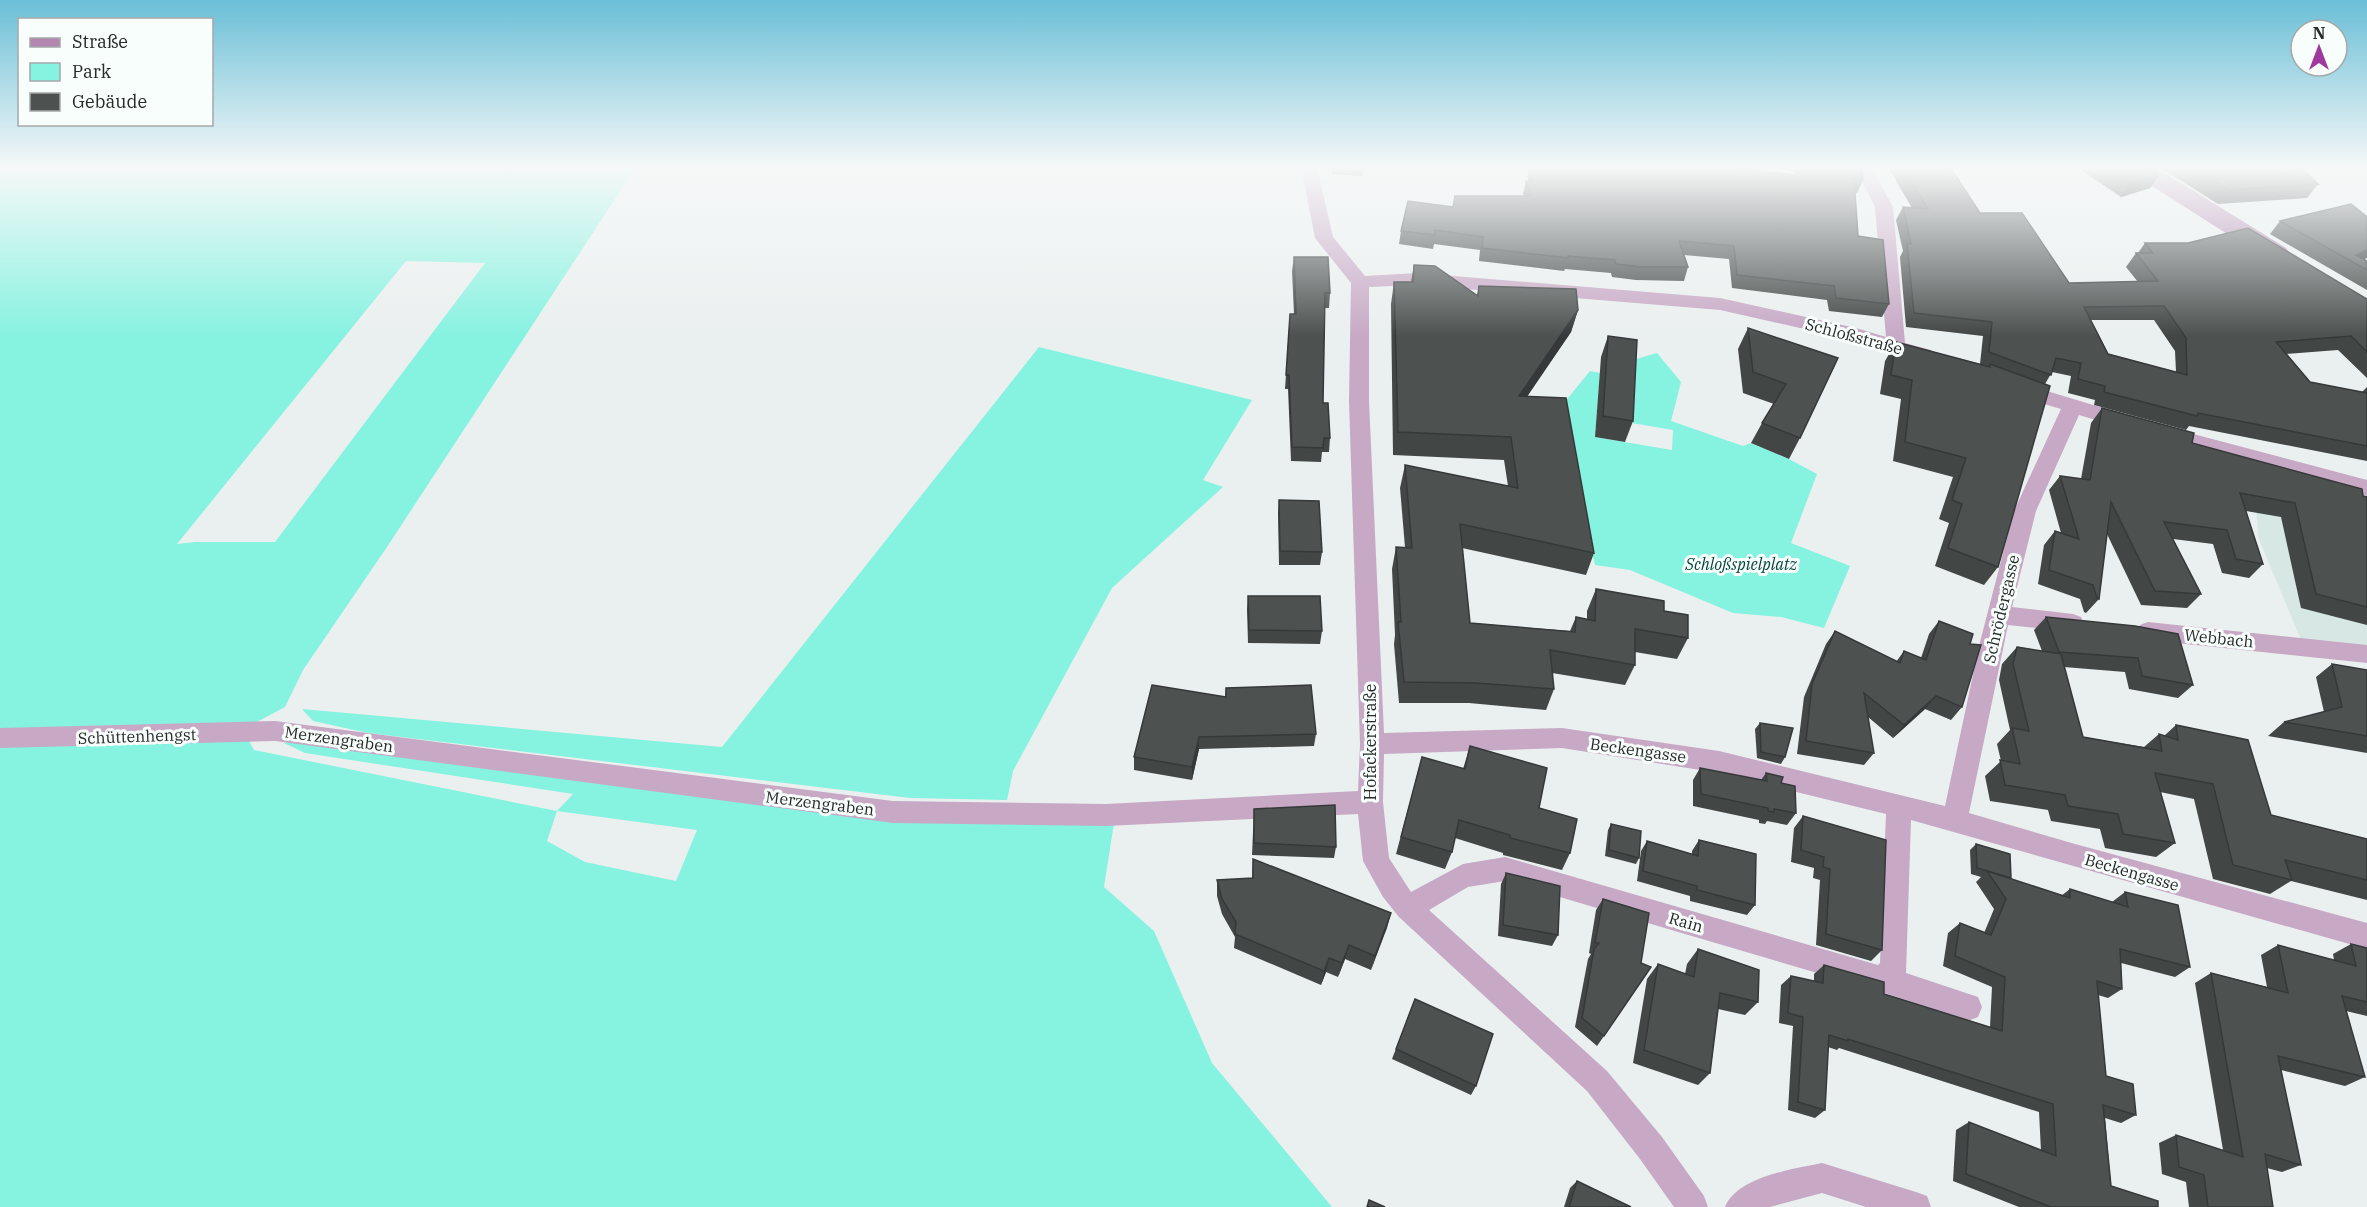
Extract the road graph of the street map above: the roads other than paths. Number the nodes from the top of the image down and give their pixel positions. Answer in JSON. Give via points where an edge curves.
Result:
{"nodes":[{"id":1,"x":1321,"y":223,"type":"edge"},
{"id":2,"x":1885,"y":223,"type":"edge"},
{"id":3,"x":2226,"y":223,"type":"edge"},
{"id":4,"x":2297,"y":266,"type":"edge"},
{"id":5,"x":1360,"y":282,"type":"junction"},
{"id":6,"x":1896,"y":345,"type":"junction"},
{"id":7,"x":1940,"y":361,"type":"edge"},
{"id":8,"x":1995,"y":382,"type":"edge"},
{"id":9,"x":2072,"y":408,"type":"junction"},
{"id":10,"x":2367,"y":488,"type":"edge"},
{"id":11,"x":1999,"y":615,"type":"junction"},
{"id":12,"x":2094,"y":625,"type":"edge"},
{"id":13,"x":2130,"y":629,"type":"edge"},
{"id":14,"x":2367,"y":654,"type":"edge"},
{"id":15,"x":275,"y":731,"type":"joint"},
{"id":16,"x":0,"y":738,"type":"edge"},
{"id":17,"x":1372,"y":744,"type":"junction"},
{"id":18,"x":1370,"y":802,"type":"junction"},
{"id":19,"x":1899,"y":806,"type":"junction"},
{"id":20,"x":1955,"y":820,"type":"junction"},
{"id":21,"x":1408,"y":908,"type":"junction"},
{"id":22,"x":2367,"y":936,"type":"edge"},
{"id":23,"x":1882,"y":979,"type":"junction"},
{"id":24,"x":1968,"y":1007,"type":"dead end"},
{"id":25,"x":1693,"y":1207,"type":"edge"},
{"id":26,"x":1740,"y":1207,"type":"edge"},
{"id":27,"x":1916,"y":1207,"type":"edge"}],
"edges":[{"from":1,"to":5,"type":"street","via":[[1324,238]]},
{"from":2,"to":6,"type":"street"},
{"from":3,"to":4,"type":"street"},
{"from":5,"to":6,"type":"street","name":"Schloßstraße","via":[[1417,279],[1720,304]]},
{"from":5,"to":17,"type":"street","name":"Hofackerstraße","via":[[1359,401]]},
{"from":6,"to":7,"type":"street","name":"Schloßstraße"},
{"from":8,"to":9,"type":"street"},
{"from":9,"to":10,"type":"street"},
{"from":9,"to":11,"type":"street","name":"Schrödergasse","via":[[2025,511]]},
{"from":11,"to":12,"type":"street"},
{"from":11,"to":20,"type":"street","name":"Schrödergasse"},
{"from":13,"to":14,"type":"street","name":"Webbach"},
{"from":15,"to":16,"type":"street","name":"Schüttenhengst"},
{"from":15,"to":18,"type":"street","name":"Merzengraben","via":[[893,812],[1106,815]]},
{"from":17,"to":18,"type":"street","name":"Hofackerstraße"},
{"from":17,"to":19,"type":"street","name":"Beckengasse","via":[[1562,738],[1719,762]]},
{"from":18,"to":21,"type":"street","name":"Hofackerstraße","via":[[1376,861]]},
{"from":19,"to":20,"type":"street","name":"Beckengasse"},
{"from":19,"to":23,"type":"street","via":[[1894,969]]},
{"from":20,"to":22,"type":"street","name":"Beckengasse"},
{"from":21,"to":23,"type":"street","name":"Rain","via":[[1463,876],[1505,869]]},
{"from":21,"to":25,"type":"street","name":"Hofackerstraße","via":[[1597,1081]]},
{"from":23,"to":24,"type":"street","name":"Rain"},
{"from":26,"to":27,"type":"street","via":[[1770,1191],[1822,1178]]}]}
